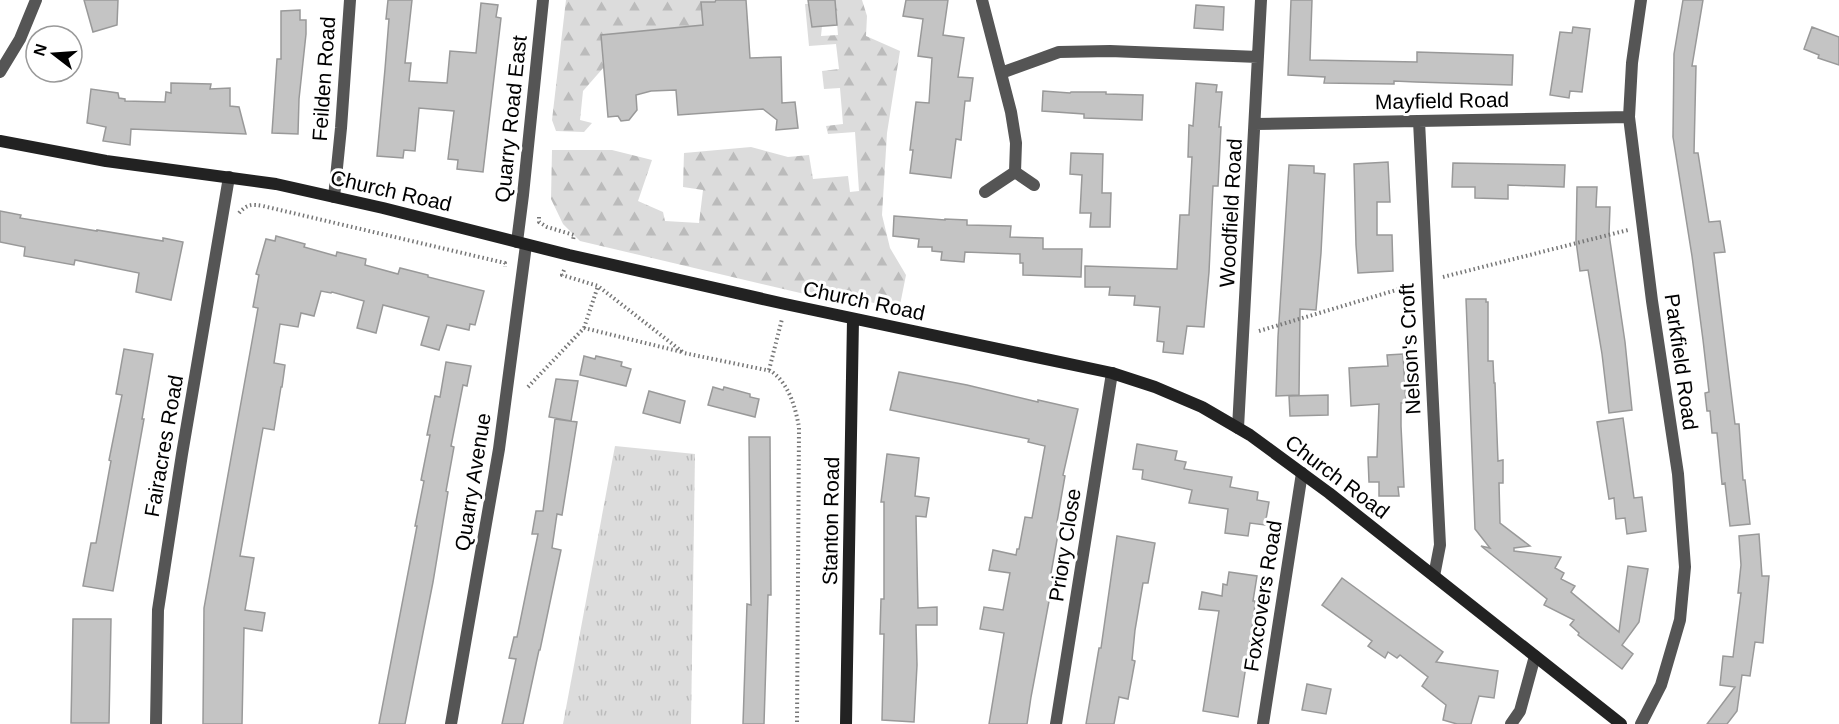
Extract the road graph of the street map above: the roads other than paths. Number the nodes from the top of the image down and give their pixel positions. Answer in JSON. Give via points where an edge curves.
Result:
{"nodes":[{"id":1,"x":36,"y":0,"type":"edge"},
{"id":2,"x":350,"y":0,"type":"edge"},
{"id":3,"x":543,"y":0,"type":"edge"},
{"id":4,"x":982,"y":0,"type":"edge"},
{"id":5,"x":1261,"y":0,"type":"edge"},
{"id":6,"x":1641,"y":0,"type":"edge"},
{"id":7,"x":1258,"y":57,"type":"junction"},
{"id":8,"x":0,"y":72,"type":"edge"},
{"id":9,"x":1001,"y":73,"type":"junction"},
{"id":10,"x":1629,"y":117,"type":"junction"},
{"id":11,"x":1419,"y":121,"type":"junction"},
{"id":12,"x":1255,"y":124,"type":"junction"},
{"id":13,"x":0,"y":141,"type":"edge"},
{"id":14,"x":1015,"y":172,"type":"junction"},
{"id":15,"x":229,"y":177,"type":"junction"},
{"id":16,"x":1034,"y":185,"type":"dead end"},
{"id":17,"x":985,"y":192,"type":"dead end"},
{"id":18,"x":334,"y":198,"type":"junction"},
{"id":19,"x":521,"y":244,"type":"junction"},
{"id":20,"x":853,"y":319,"type":"junction"},
{"id":21,"x":1112,"y":373,"type":"junction"},
{"id":22,"x":1238,"y":428,"type":"junction"},
{"id":23,"x":1302,"y":473,"type":"junction"},
{"id":24,"x":1434,"y":576,"type":"junction"},
{"id":25,"x":1534,"y":656,"type":"junction"},
{"id":26,"x":156,"y":724,"type":"edge"},
{"id":27,"x":451,"y":724,"type":"edge"},
{"id":28,"x":846,"y":724,"type":"edge"},
{"id":29,"x":1056,"y":724,"type":"edge"},
{"id":30,"x":1263,"y":724,"type":"edge"},
{"id":31,"x":1511,"y":724,"type":"edge"},
{"id":32,"x":1621,"y":724,"type":"edge"},
{"id":33,"x":1641,"y":724,"type":"edge"}],
"edges":[{"from":1,"to":8,"type":"street","via":[[20,39]]},
{"from":2,"to":18,"type":"street","name":"Feilden Road"},
{"from":3,"to":19,"type":"street","name":"Quarry Road East"},
{"from":4,"to":9,"type":"street"},
{"from":5,"to":7,"type":"street","name":"Woodfield Road"},
{"from":6,"to":10,"type":"street","name":"Parkfield Road"},
{"from":7,"to":9,"type":"street","via":[[1059,52]]},
{"from":7,"to":12,"type":"street","name":"Woodfield Road"},
{"from":9,"to":14,"type":"street","via":[[1016,143]]},
{"from":10,"to":11,"type":"street","name":"Mayfield Road"},
{"from":10,"to":33,"type":"street","name":"Parkfield Road","via":[[1678,474],[1685,567],[1680,620],[1661,685]]},
{"from":11,"to":12,"type":"street","name":"Mayfield Road"},
{"from":11,"to":24,"type":"street","name":"Nelson's Croft","via":[[1440,545]]},
{"from":12,"to":22,"type":"street","name":"Woodfield Road"},
{"from":13,"to":15,"type":"main road","name":"Church Road","via":[[106,161]]},
{"from":14,"to":16,"type":"street"},
{"from":14,"to":17,"type":"street"},
{"from":15,"to":18,"type":"main road","name":"Church Road"},
{"from":15,"to":26,"type":"street","name":"Fairacres Road","via":[[158,610]]},
{"from":18,"to":19,"type":"main road","name":"Church Road"},
{"from":19,"to":20,"type":"main road","name":"Church Road"},
{"from":19,"to":27,"type":"street","name":"Quarry Avenue","via":[[499,449]]},
{"from":20,"to":21,"type":"main road","name":"Church Road"},
{"from":20,"to":28,"type":"main road","name":"Stanton Road"},
{"from":21,"to":22,"type":"main road","name":"Church Road","via":[[1202,407]]},
{"from":21,"to":29,"type":"street","name":"Priory Close"},
{"from":22,"to":23,"type":"main road","name":"Church Road"},
{"from":23,"to":24,"type":"main road","name":"Church Road"},
{"from":23,"to":30,"type":"street","name":"Foxcovers Road"},
{"from":24,"to":25,"type":"main road","name":"Church Road"},
{"from":25,"to":31,"type":"street","via":[[1520,711]]},
{"from":25,"to":32,"type":"main road","name":"Church Road"}]}
